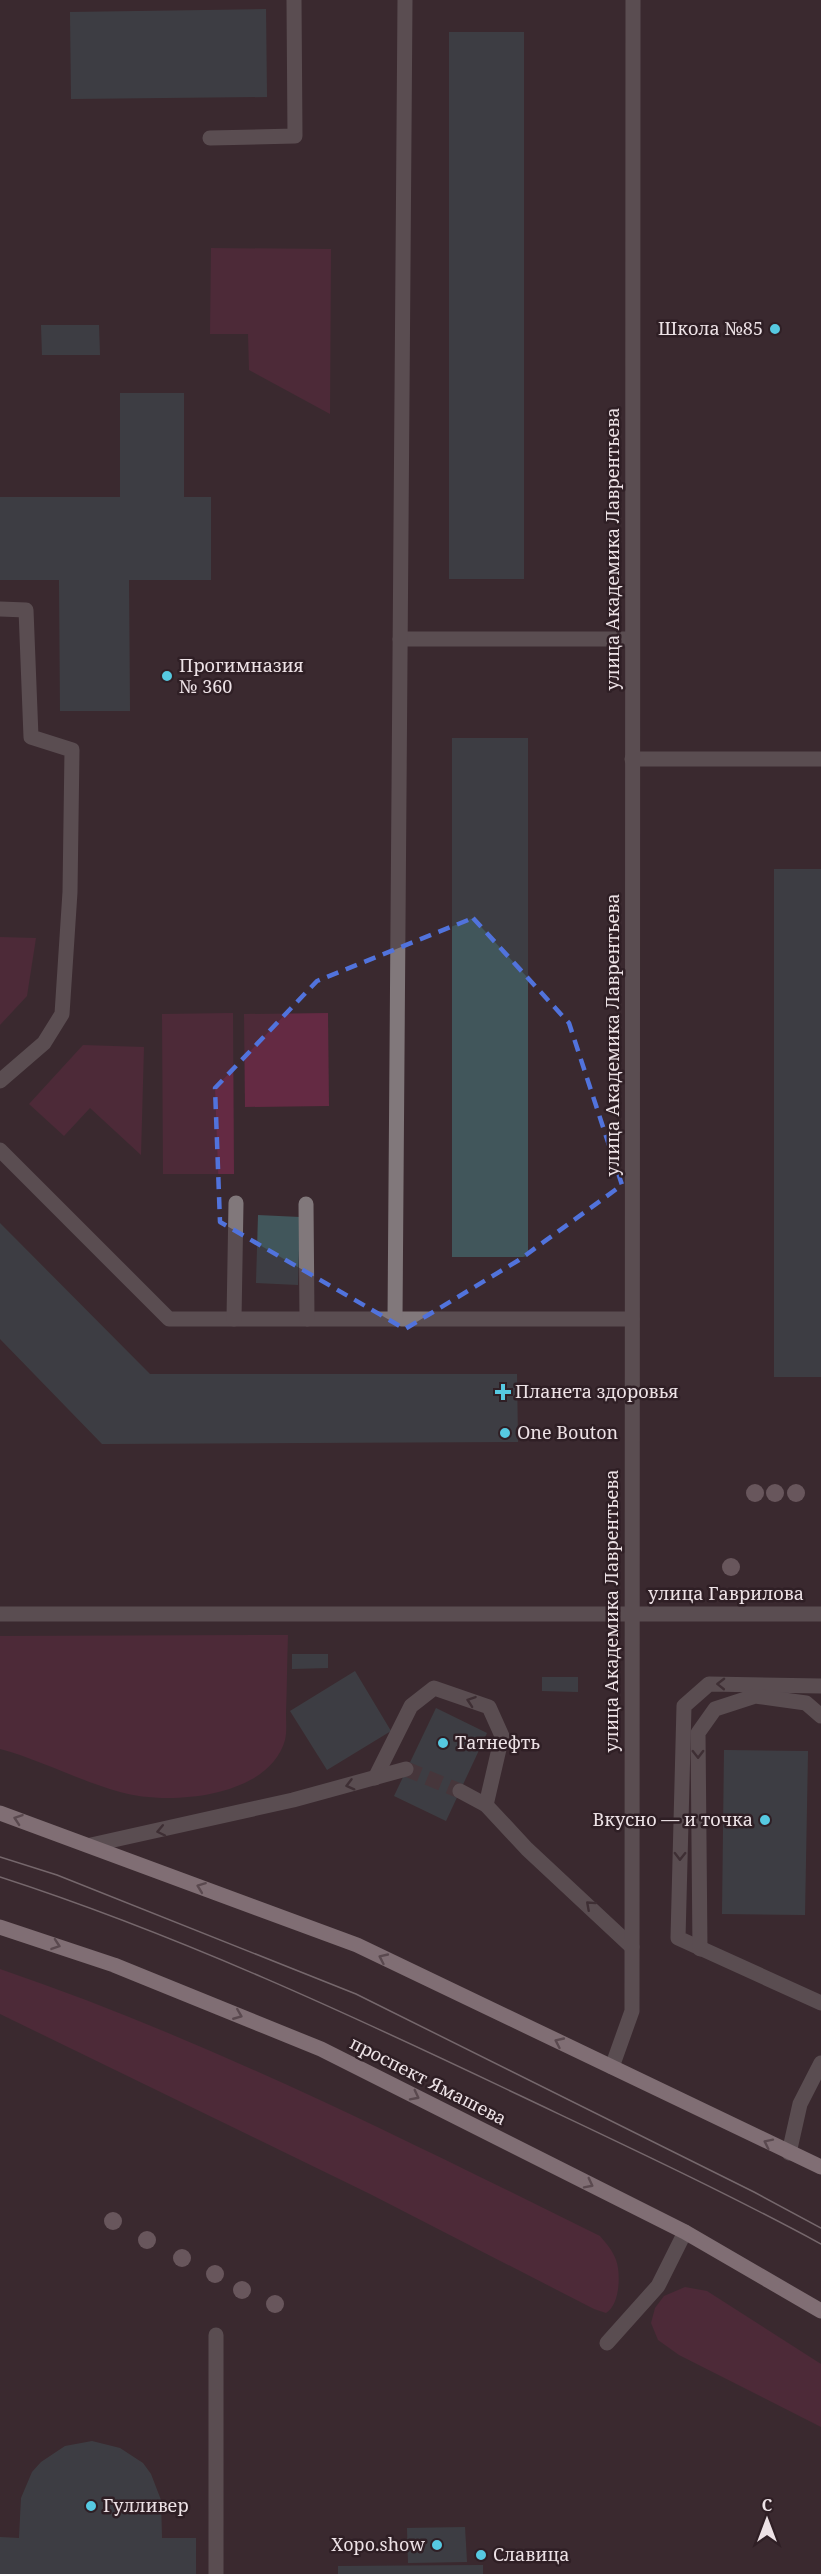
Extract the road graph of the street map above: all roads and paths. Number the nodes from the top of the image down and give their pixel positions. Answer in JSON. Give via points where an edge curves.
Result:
{"nodes":[{"id":1,"x":294,"y":0,"type":"edge"},
{"id":2,"x":405,"y":0,"type":"edge"},
{"id":3,"x":633,"y":0,"type":"edge"},
{"id":4,"x":210,"y":138,"type":"dead end"},
{"id":5,"x":0,"y":609,"type":"edge"},
{"id":6,"x":400,"y":639,"type":"junction"},
{"id":7,"x":632,"y":639,"type":"junction"},
{"id":8,"x":632,"y":759,"type":"junction"},
{"id":9,"x":821,"y":759,"type":"edge"},
{"id":10,"x":0,"y":1081,"type":"edge"},
{"id":11,"x":0,"y":1150,"type":"edge"},
{"id":12,"x":236,"y":1203,"type":"dead end"},
{"id":13,"x":306,"y":1204,"type":"dead end"},
{"id":14,"x":234,"y":1319,"type":"junction"},
{"id":15,"x":307,"y":1319,"type":"junction"},
{"id":16,"x":395,"y":1319,"type":"junction"},
{"id":17,"x":632,"y":1319,"type":"junction"},
{"id":18,"x":0,"y":1614,"type":"edge"},
{"id":19,"x":632,"y":1614,"type":"junction"},
{"id":20,"x":821,"y":1614,"type":"edge"},
{"id":21,"x":821,"y":1686,"type":"edge"},
{"id":22,"x":821,"y":1716,"type":"edge"},
{"id":23,"x":406,"y":1769,"type":"tunnel mouth"},
{"id":24,"x":375,"y":1778,"type":"junction"},
{"id":25,"x":460,"y":1791,"type":"tunnel mouth"},
{"id":26,"x":486,"y":1805,"type":"junction"},
{"id":27,"x":0,"y":1813,"type":"edge"},
{"id":28,"x":91,"y":1845,"type":"junction"},
{"id":29,"x":0,"y":1927,"type":"edge"},
{"id":30,"x":632,"y":1947,"type":"junction"},
{"id":31,"x":700,"y":1949,"type":"junction"},
{"id":32,"x":821,"y":2003,"type":"edge"},
{"id":33,"x":821,"y":2063,"type":"edge"},
{"id":34,"x":612,"y":2067,"type":"junction"},
{"id":35,"x":789,"y":2153,"type":"junction"},
{"id":36,"x":821,"y":2167,"type":"edge"},
{"id":37,"x":685,"y":2232,"type":"junction"},
{"id":38,"x":821,"y":2311,"type":"edge"},
{"id":39,"x":216,"y":2335,"type":"dead end"},
{"id":40,"x":607,"y":2343,"type":"dead end"},
{"id":41,"x":216,"y":2574,"type":"edge"}],
"edges":[{"from":1,"to":4,"type":"street","via":[[296,136]]},
{"from":2,"to":6,"type":"street"},
{"from":3,"to":7,"type":"street","name":"улица Академика Лаврентьева"},
{"from":5,"to":10,"type":"street","via":[[26,609],[31,737],[72,750],[70,892],[62,1014],[44,1043]]},
{"from":6,"to":7,"type":"street"},
{"from":6,"to":16,"type":"street"},
{"from":7,"to":8,"type":"street","name":"улица Академика Лаврентьева"},
{"from":8,"to":9,"type":"street"},
{"from":8,"to":17,"type":"street","name":"улица Академика Лаврентьева"},
{"from":11,"to":14,"type":"street","via":[[170,1319]]},
{"from":12,"to":14,"type":"street"},
{"from":13,"to":15,"type":"street"},
{"from":14,"to":15,"type":"street"},
{"from":15,"to":16,"type":"street"},
{"from":16,"to":17,"type":"street"},
{"from":17,"to":19,"type":"street","name":"улица Академика Лаврентьева"},
{"from":18,"to":19,"type":"street","name":"улица Гаврилова"},
{"from":19,"to":20,"type":"street","name":"улица Гаврилова"},
{"from":19,"to":30,"type":"street","name":"улица Академика Лаврентьева"},
{"from":21,"to":31,"type":"street","one_way":true,"via":[[709,1684],[684,1706],[678,1938]]},
{"from":22,"to":31,"type":"street","one_way":true,"via":[[806,1703],[755,1696],[715,1709],[698,1733]]},
{"from":23,"to":24,"type":"street"},
{"from":26,"to":24,"type":"street","one_way":true,"via":[[502,1736],[489,1707],[434,1688],[411,1706]]},
{"from":24,"to":28,"type":"street","one_way":true,"via":[[271,1806]]},
{"from":25,"to":26,"type":"street"},
{"from":30,"to":26,"type":"street","one_way":true},
{"from":28,"to":27,"type":"main road","one_way":true},
{"from":34,"to":28,"type":"main road","one_way":true,"via":[[357,1945]]},
{"from":29,"to":37,"type":"main road","name":"проспект Ямашева","one_way":true,"via":[[114,1965],[321,2049]]},
{"from":30,"to":34,"type":"street","name":"улица Академика Лаврентьева","via":[[632,2011]]},
{"from":31,"to":32,"type":"street"},
{"from":33,"to":35,"type":"street","via":[[800,2104]]},
{"from":35,"to":34,"type":"main road","one_way":true},
{"from":35,"to":36,"type":"main road"},
{"from":37,"to":38,"type":"main road","name":"проспект Ямашева"},
{"from":37,"to":40,"type":"street","via":[[658,2286]]},
{"from":39,"to":41,"type":"street"}]}
